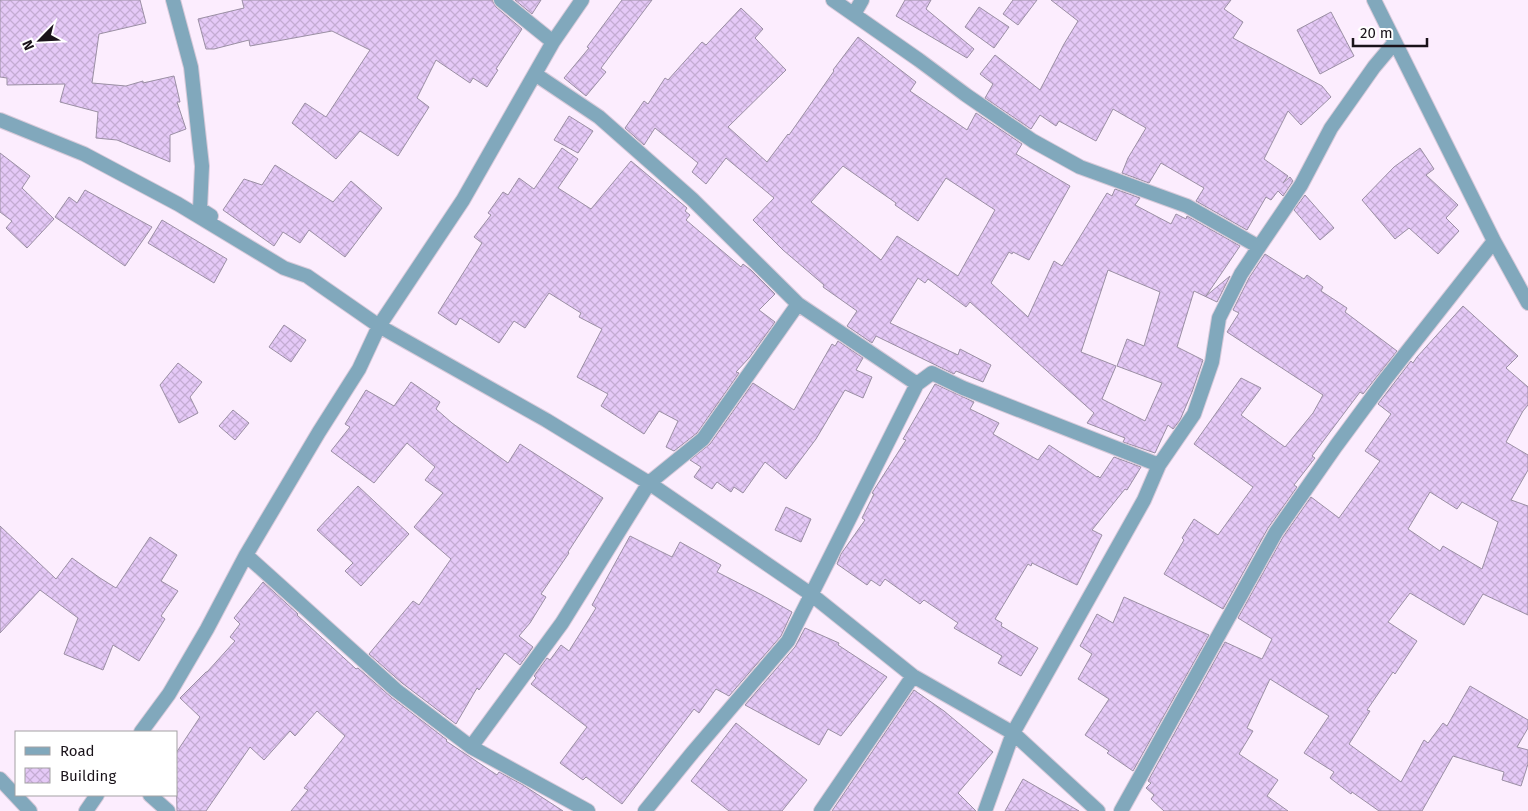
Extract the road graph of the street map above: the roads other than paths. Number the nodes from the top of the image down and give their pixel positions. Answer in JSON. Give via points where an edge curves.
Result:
{"nodes":[{"id":1,"x":172,"y":0,"type":"edge"},
{"id":2,"x":501,"y":0,"type":"edge"},
{"id":3,"x":582,"y":0,"type":"edge"},
{"id":4,"x":833,"y":0,"type":"edge"},
{"id":5,"x":862,"y":0,"type":"edge"},
{"id":6,"x":1374,"y":0,"type":"edge"},
{"id":7,"x":854,"y":14,"type":"junction"},
{"id":8,"x":553,"y":42,"type":"junction"},
{"id":9,"x":1395,"y":42,"type":"junction"},
{"id":10,"x":535,"y":74,"type":"junction"},
{"id":11,"x":0,"y":120,"type":"edge"},
{"id":12,"x":240,"y":240,"type":"junction"},
{"id":13,"x":1494,"y":241,"type":"junction"},
{"id":14,"x":1259,"y":247,"type":"junction"},
{"id":15,"x":1528,"y":303,"type":"edge"},
{"id":16,"x":798,"y":304,"type":"junction"},
{"id":17,"x":379,"y":326,"type":"junction"},
{"id":18,"x":917,"y":384,"type":"junction"},
{"id":19,"x":1159,"y":465,"type":"junction"},
{"id":20,"x":649,"y":483,"type":"junction"},
{"id":21,"x":246,"y":555,"type":"junction"},
{"id":22,"x":812,"y":595,"type":"junction"},
{"id":23,"x":913,"y":676,"type":"junction"},
{"id":24,"x":142,"y":731,"type":"edge"},
{"id":25,"x":1013,"y":733,"type":"junction"},
{"id":26,"x":471,"y":747,"type":"junction"},
{"id":27,"x":0,"y":779,"type":"edge"},
{"id":28,"x":15,"y":795,"type":"edge"},
{"id":29,"x":16,"y":796,"type":"edge"},
{"id":30,"x":96,"y":796,"type":"edge"},
{"id":31,"x":151,"y":796,"type":"edge"},
{"id":32,"x":30,"y":811,"type":"edge"},
{"id":33,"x":86,"y":811,"type":"edge"},
{"id":34,"x":168,"y":811,"type":"edge"},
{"id":35,"x":588,"y":811,"type":"edge"},
{"id":36,"x":645,"y":811,"type":"edge"},
{"id":37,"x":821,"y":811,"type":"edge"},
{"id":38,"x":985,"y":811,"type":"edge"},
{"id":39,"x":1098,"y":811,"type":"edge"},
{"id":40,"x":1121,"y":811,"type":"edge"}],
"edges":[{"from":1,"to":12,"type":"street","via":[[191,67],[202,166],[200,209]]},
{"from":2,"to":8,"type":"street"},
{"from":3,"to":8,"type":"street"},
{"from":4,"to":7,"type":"street"},
{"from":5,"to":7,"type":"street"},
{"from":6,"to":9,"type":"street"},
{"from":7,"to":14,"type":"street","via":[[1034,141],[1080,167],[1187,206]]},
{"from":8,"to":10,"type":"street"},
{"from":9,"to":13,"type":"street"},
{"from":9,"to":14,"type":"street","via":[[1330,128],[1301,185]]},
{"from":10,"to":16,"type":"street","via":[[599,117],[678,186]]},
{"from":10,"to":17,"type":"street","via":[[463,200]]},
{"from":11,"to":12,"type":"street","via":[[84,154]]},
{"from":12,"to":17,"type":"street","via":[[284,268],[327,288]]},
{"from":13,"to":15,"type":"street"},
{"from":13,"to":40,"type":"street","via":[[1384,381],[1276,532]]},
{"from":14,"to":19,"type":"street","via":[[1240,274],[1219,318],[1212,362],[1194,414]]},
{"from":16,"to":18,"type":"street"},
{"from":16,"to":20,"type":"street","via":[[703,439]]},
{"from":17,"to":20,"type":"street","via":[[546,420]]},
{"from":17,"to":21,"type":"street","via":[[358,369]]},
{"from":18,"to":19,"type":"street","via":[[932,374]]},
{"from":18,"to":22,"type":"street"},
{"from":19,"to":25,"type":"street","via":[[1144,500]]},
{"from":20,"to":22,"type":"street"},
{"from":20,"to":26,"type":"street","via":[[562,623]]},
{"from":21,"to":24,"type":"street","via":[[169,694]]},
{"from":21,"to":26,"type":"street","via":[[396,690]]},
{"from":22,"to":23,"type":"street"},
{"from":22,"to":36,"type":"street","via":[[788,641]]},
{"from":23,"to":25,"type":"street"},
{"from":23,"to":37,"type":"street"},
{"from":25,"to":38,"type":"street"},
{"from":25,"to":39,"type":"street"},
{"from":26,"to":35,"type":"street"},
{"from":27,"to":28,"type":"street"},
{"from":29,"to":32,"type":"street"},
{"from":30,"to":33,"type":"street"},
{"from":31,"to":34,"type":"street"}]}
